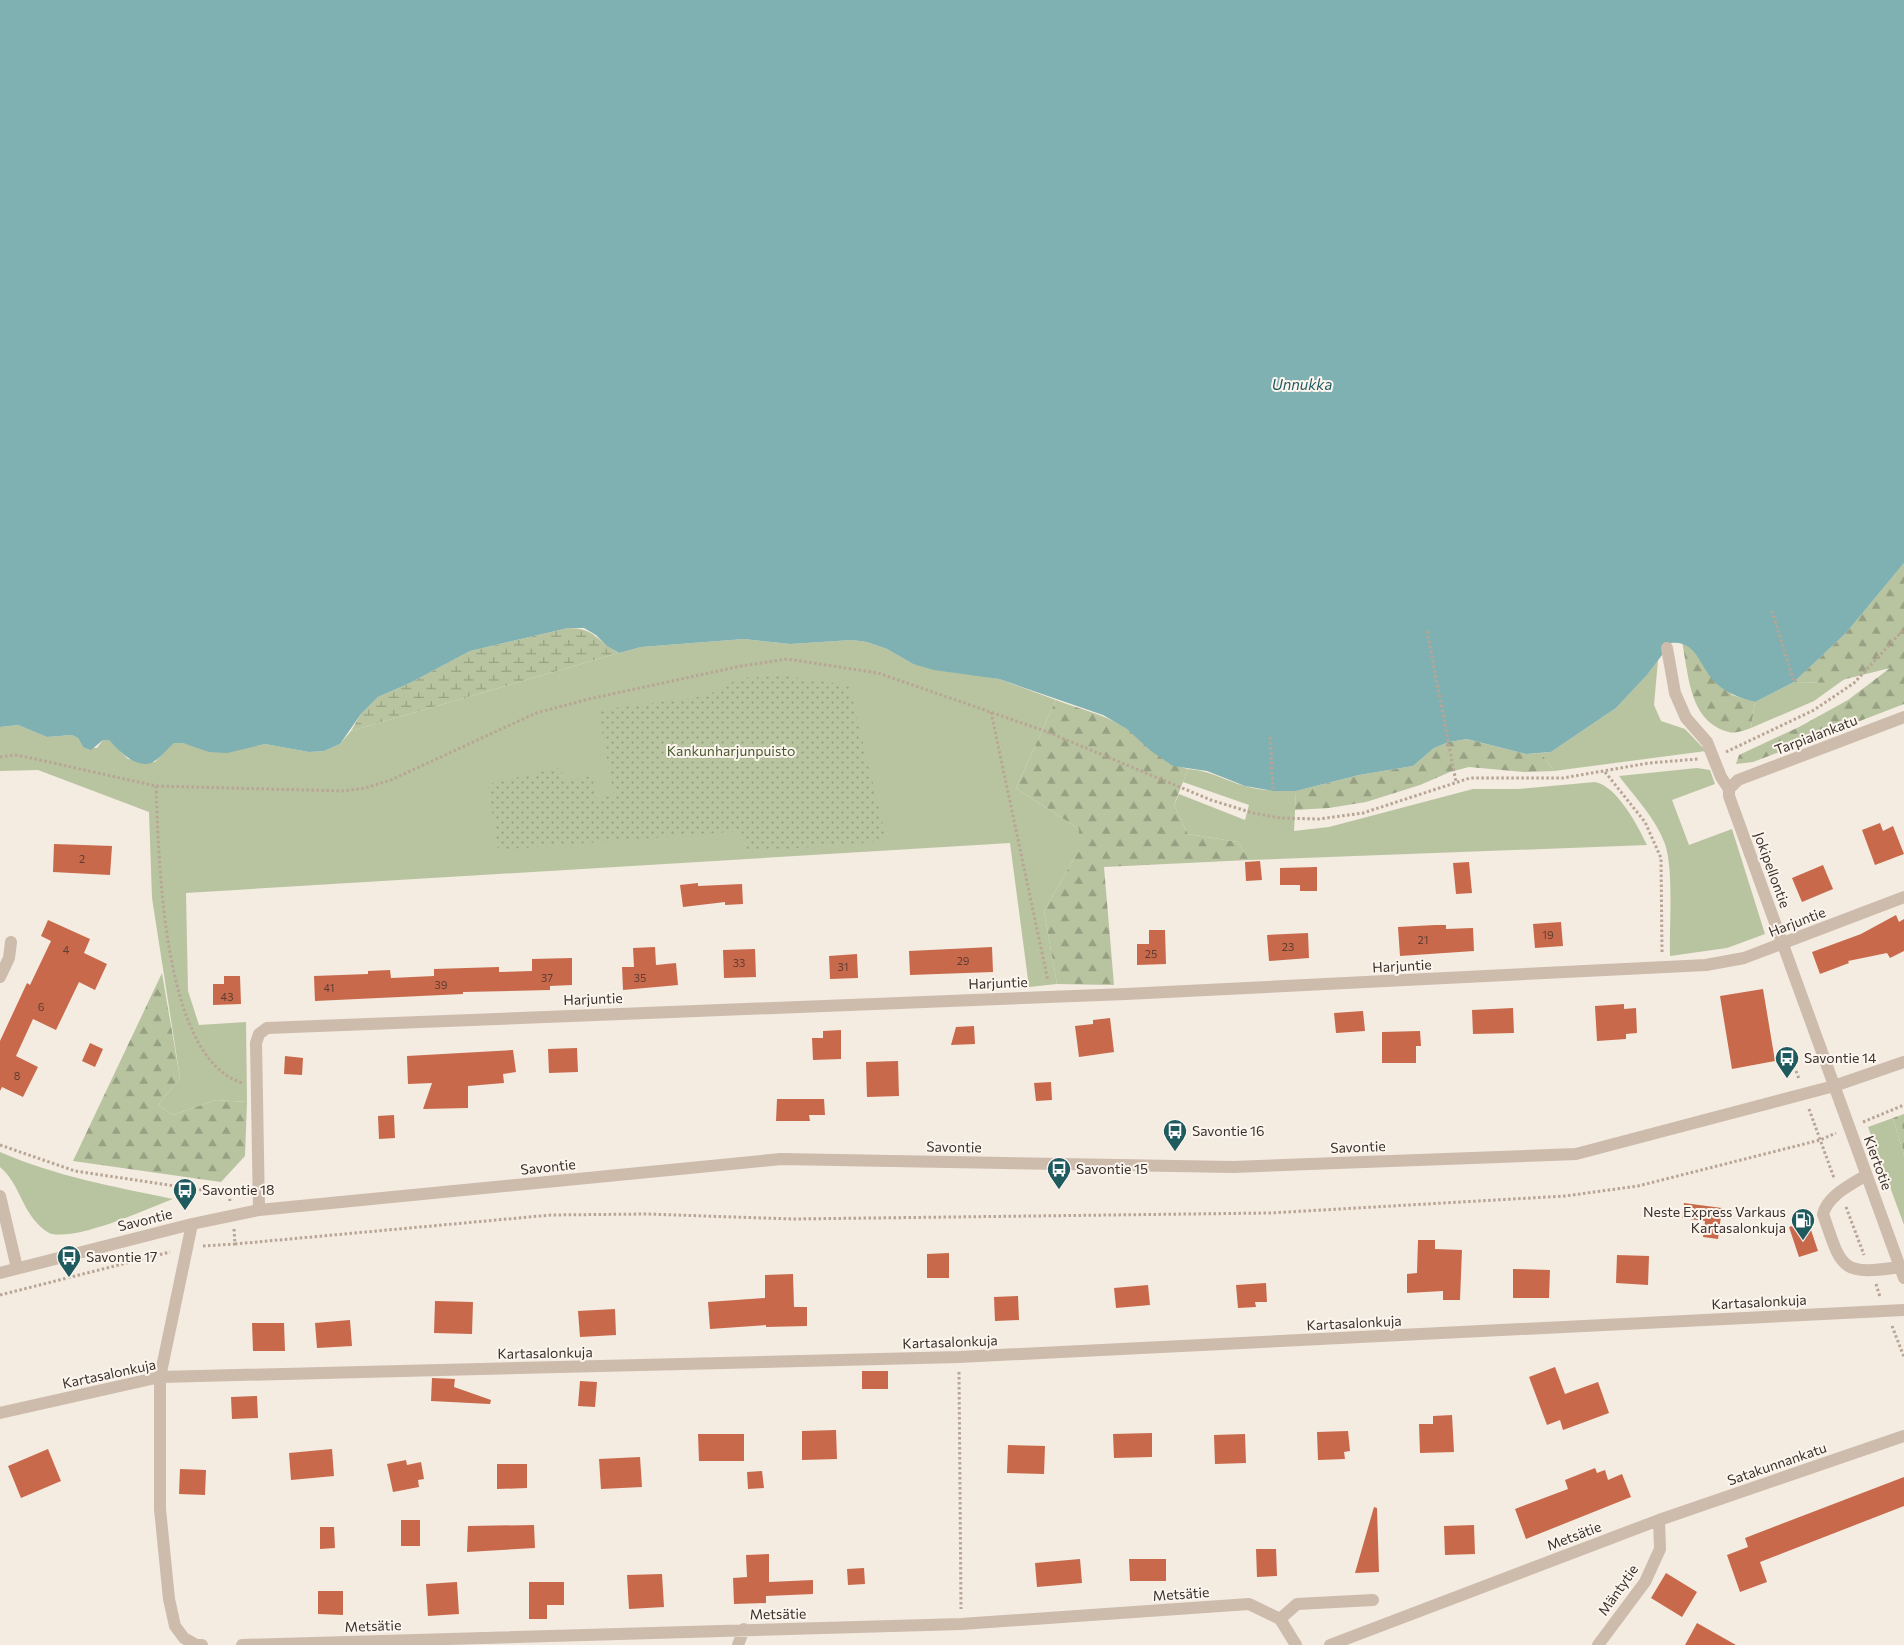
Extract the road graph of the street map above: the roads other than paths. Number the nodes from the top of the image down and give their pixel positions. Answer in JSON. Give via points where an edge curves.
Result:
{"nodes":[{"id":1,"x":1667,"y":648,"type":"dead end"},
{"id":2,"x":1904,"y":717,"type":"edge"},
{"id":3,"x":1734,"y":785,"type":"junction"},
{"id":4,"x":1904,"y":897,"type":"edge"},
{"id":5,"x":11,"y":942,"type":"dead end"},
{"id":6,"x":1782,"y":944,"type":"junction"},
{"id":7,"x":0,"y":977,"type":"edge"},
{"id":8,"x":1904,"y":1062,"type":"edge"},
{"id":9,"x":1834,"y":1086,"type":"junction"},
{"id":10,"x":1866,"y":1175,"type":"junction"},
{"id":11,"x":0,"y":1196,"type":"edge"},
{"id":12,"x":259,"y":1210,"type":"junction"},
{"id":13,"x":192,"y":1224,"type":"junction"},
{"id":14,"x":17,"y":1268,"type":"junction"},
{"id":15,"x":1902,"y":1272,"type":"edge"},
{"id":16,"x":0,"y":1273,"type":"edge"},
{"id":17,"x":1904,"y":1310,"type":"edge"},
{"id":18,"x":160,"y":1378,"type":"junction"},
{"id":19,"x":0,"y":1413,"type":"edge"},
{"id":20,"x":1904,"y":1436,"type":"edge"},
{"id":21,"x":1659,"y":1520,"type":"junction"},
{"id":22,"x":1373,"y":1600,"type":"dead end"},
{"id":23,"x":1280,"y":1620,"type":"junction"},
{"id":24,"x":744,"y":1629,"type":"junction"},
{"id":25,"x":202,"y":1645,"type":"edge"},
{"id":26,"x":242,"y":1645,"type":"edge"},
{"id":27,"x":738,"y":1645,"type":"edge"},
{"id":28,"x":1296,"y":1645,"type":"edge"},
{"id":29,"x":1330,"y":1645,"type":"edge"},
{"id":30,"x":1598,"y":1645,"type":"edge"}],
"edges":[{"from":1,"to":3,"type":"street","name":"Jokipellontie","via":[[1675,693],[1686,718],[1707,742],[1722,777]]},
{"from":2,"to":3,"type":"street","name":"Tarpialankatu"},
{"from":3,"to":6,"type":"street","name":"Jokipellontie","via":[[1729,796]]},
{"from":4,"to":6,"type":"street","name":"Harjuntie"},
{"from":5,"to":7,"type":"street","via":[[9,958]]},
{"from":6,"to":9,"type":"street","name":"Jokipellontie"},
{"from":6,"to":12,"type":"street","name":"Harjuntie","via":[[1744,958],[1662,968],[267,1028],[259,1034],[256,1042]]},
{"from":8,"to":9,"type":"street","name":"Savontie"},
{"from":9,"to":10,"type":"street","name":"Kiertotie"},
{"from":9,"to":12,"type":"street","name":"Savontie","via":[[1576,1154],[1233,1167],[781,1159]]},
{"from":10,"to":15,"type":"street","name":"Kiertotie"},
{"from":10,"to":15,"type":"street","via":[[1830,1200],[1823,1214],[1838,1256],[1857,1271]]},
{"from":11,"to":14,"type":"street"},
{"from":12,"to":13,"type":"street","name":"Savontie"},
{"from":13,"to":14,"type":"street","name":"Savontie"},
{"from":13,"to":18,"type":"street"},
{"from":14,"to":16,"type":"street","name":"Savontie"},
{"from":17,"to":18,"type":"street","name":"Kartasalonkuja","via":[[959,1357]]},
{"from":18,"to":19,"type":"street","name":"Kartasalonkuja"},
{"from":18,"to":25,"type":"street","via":[[160,1510],[168,1599],[175,1626],[184,1638]]},
{"from":20,"to":21,"type":"street","name":"Satakunnankatu"},
{"from":21,"to":29,"type":"street","name":"Metsätie"},
{"from":21,"to":30,"type":"street","name":"Mäntytie","via":[[1660,1550],[1645,1582]]},
{"from":22,"to":23,"type":"street","via":[[1297,1604]]},
{"from":23,"to":24,"type":"street","name":"Metsätie","via":[[1249,1604],[961,1624]]},
{"from":23,"to":28,"type":"street"},
{"from":24,"to":26,"type":"street","name":"Metsätie"},
{"from":24,"to":27,"type":"street"}]}
